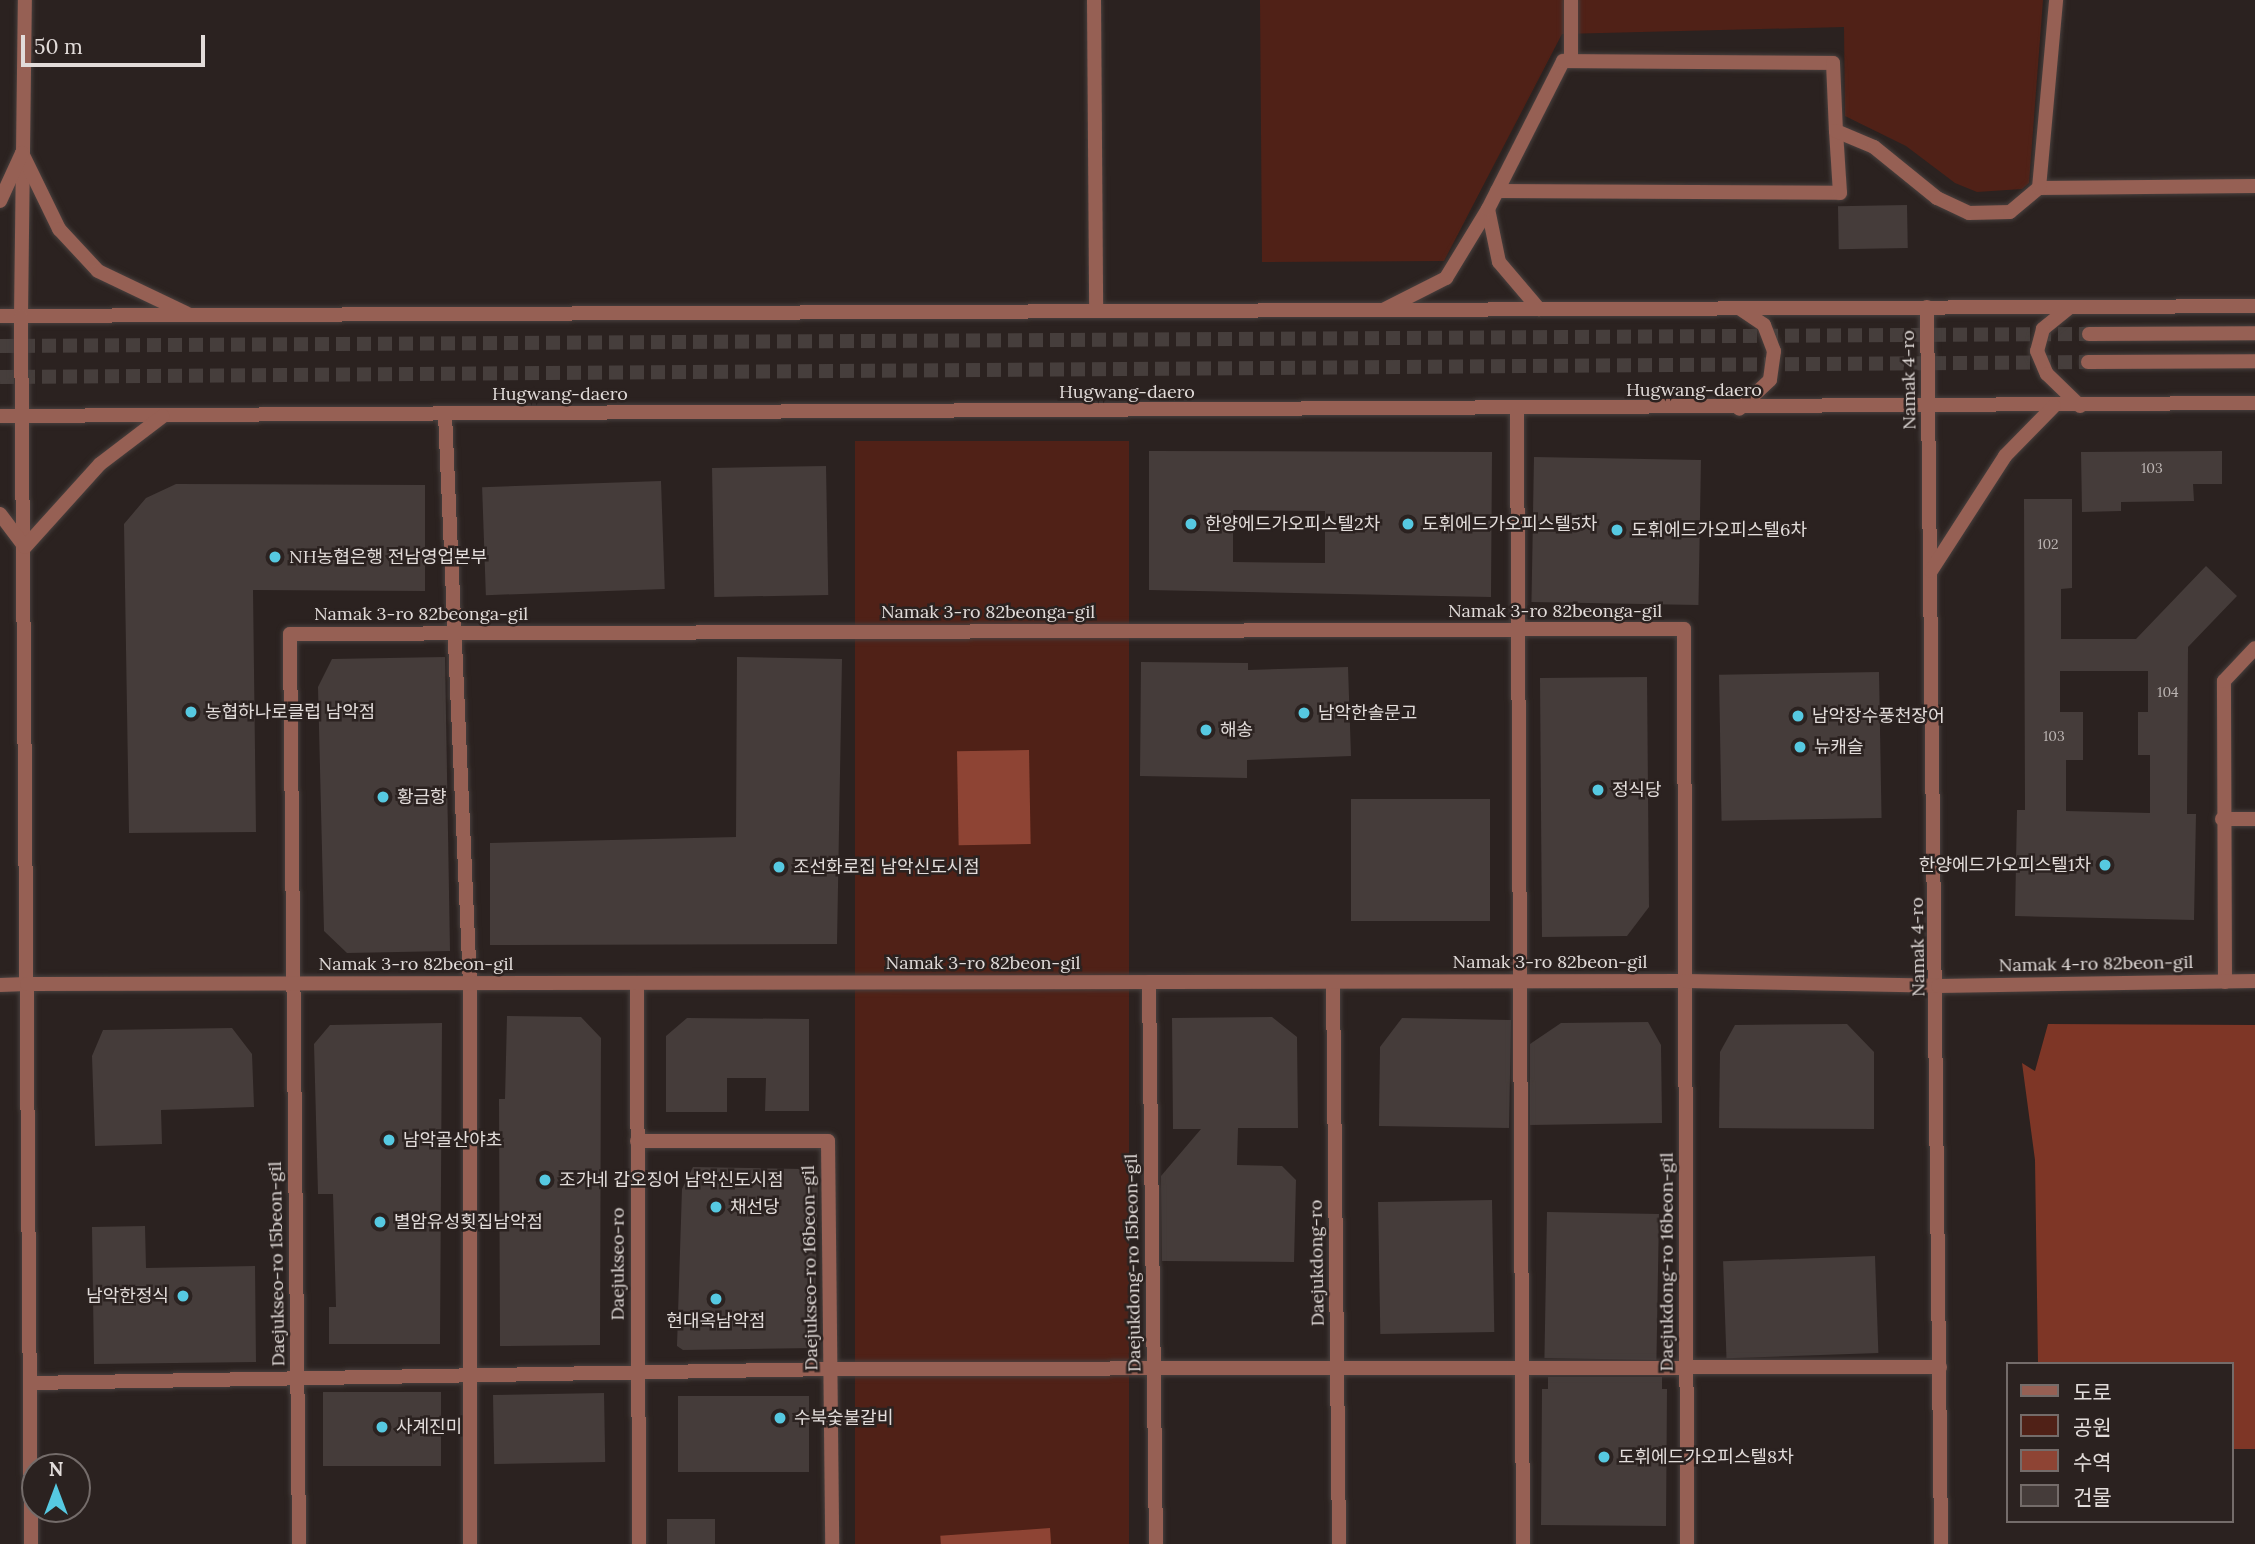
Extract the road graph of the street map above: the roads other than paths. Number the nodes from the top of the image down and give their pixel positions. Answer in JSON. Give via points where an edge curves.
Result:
{"nodes":[{"id":1,"x":24,"y":0,"type":"edge"},
{"id":2,"x":1094,"y":0,"type":"edge"},
{"id":3,"x":1571,"y":0,"type":"edge"},
{"id":4,"x":2056,"y":0,"type":"edge"},
{"id":5,"x":1571,"y":61,"type":"junction"},
{"id":6,"x":1836,"y":131,"type":"junction"},
{"id":7,"x":22,"y":153,"type":"junction"},
{"id":8,"x":2255,"y":186,"type":"edge"},
{"id":9,"x":2039,"y":188,"type":"junction"},
{"id":10,"x":1497,"y":191,"type":"junction"},
{"id":11,"x":0,"y":201,"type":"edge"},
{"id":12,"x":1488,"y":209,"type":"junction"},
{"id":13,"x":2255,"y":306,"type":"edge"},
{"id":14,"x":1927,"y":307,"type":"junction"},
{"id":15,"x":2070,"y":307,"type":"junction"},
{"id":16,"x":1739,"y":308,"type":"junction"},
{"id":17,"x":1539,"y":309,"type":"junction"},
{"id":18,"x":1383,"y":310,"type":"junction"},
{"id":19,"x":1096,"y":311,"type":"junction"},
{"id":20,"x":191,"y":315,"type":"junction"},
{"id":21,"x":0,"y":316,"type":"edge"},
{"id":22,"x":21,"y":316,"type":"junction"},
{"id":23,"x":2255,"y":333,"type":"edge"},
{"id":24,"x":2088,"y":334,"type":"tunnel mouth"},
{"id":25,"x":2255,"y":361,"type":"edge"},
{"id":26,"x":2088,"y":362,"type":"tunnel mouth"},
{"id":27,"x":2255,"y":402,"type":"edge"},
{"id":28,"x":2054,"y":406,"type":"junction"},
{"id":29,"x":2080,"y":406,"type":"junction"},
{"id":30,"x":1928,"y":408,"type":"junction"},
{"id":31,"x":1739,"y":409,"type":"junction"},
{"id":32,"x":1517,"y":410,"type":"junction"},
{"id":33,"x":445,"y":414,"type":"junction"},
{"id":34,"x":164,"y":415,"type":"junction"},
{"id":35,"x":0,"y":416,"type":"edge"},
{"id":36,"x":25,"y":416,"type":"junction"},
{"id":37,"x":0,"y":514,"type":"edge"},
{"id":38,"x":26,"y":547,"type":"junction"},
{"id":39,"x":1931,"y":572,"type":"junction"},
{"id":40,"x":1515,"y":630,"type":"junction"},
{"id":41,"x":457,"y":633,"type":"junction"},
{"id":42,"x":2255,"y":648,"type":"edge"},
{"id":43,"x":2221,"y":819,"type":"junction"},
{"id":44,"x":2255,"y":819,"type":"edge"},
{"id":45,"x":1520,"y":981,"type":"junction"},
{"id":46,"x":1686,"y":981,"type":"junction"},
{"id":47,"x":2255,"y":981,"type":"edge"},
{"id":48,"x":1149,"y":982,"type":"junction"},
{"id":49,"x":1333,"y":982,"type":"junction"},
{"id":50,"x":2225,"y":982,"type":"junction"},
{"id":51,"x":637,"y":983,"type":"junction"},
{"id":52,"x":27,"y":984,"type":"junction"},
{"id":53,"x":292,"y":984,"type":"junction"},
{"id":54,"x":470,"y":984,"type":"junction"},
{"id":55,"x":0,"y":985,"type":"edge"},
{"id":56,"x":1938,"y":986,"type":"junction"},
{"id":57,"x":637,"y":1141,"type":"junction"},
{"id":58,"x":1940,"y":1367,"type":"junction"},
{"id":59,"x":1523,"y":1368,"type":"junction"},
{"id":60,"x":1686,"y":1368,"type":"junction"},
{"id":61,"x":830,"y":1369,"type":"junction"},
{"id":62,"x":1154,"y":1369,"type":"junction"},
{"id":63,"x":1337,"y":1369,"type":"junction"},
{"id":64,"x":638,"y":1372,"type":"junction"},
{"id":65,"x":474,"y":1375,"type":"junction"},
{"id":66,"x":298,"y":1378,"type":"junction"},
{"id":67,"x":30,"y":1383,"type":"junction"},
{"id":68,"x":31,"y":1544,"type":"edge"},
{"id":69,"x":299,"y":1544,"type":"edge"},
{"id":70,"x":470,"y":1544,"type":"edge"},
{"id":71,"x":639,"y":1544,"type":"edge"},
{"id":72,"x":832,"y":1544,"type":"edge"},
{"id":73,"x":1156,"y":1544,"type":"edge"},
{"id":74,"x":1339,"y":1544,"type":"edge"},
{"id":75,"x":1523,"y":1544,"type":"edge"},
{"id":76,"x":1687,"y":1544,"type":"edge"},
{"id":77,"x":1941,"y":1544,"type":"edge"}],
"edges":[{"from":1,"to":7,"type":"street"},
{"from":2,"to":19,"type":"street"},
{"from":3,"to":5,"type":"street"},
{"from":4,"to":9,"type":"street"},
{"from":5,"to":6,"type":"street","via":[[1833,63]]},
{"from":5,"to":10,"type":"street","via":[[1563,61]]},
{"from":6,"to":9,"type":"street","via":[[1874,147],[1937,198],[1969,213],[2010,212]]},
{"from":6,"to":10,"type":"street","via":[[1840,193]]},
{"from":7,"to":11,"type":"street"},
{"from":7,"to":20,"type":"street","via":[[59,229],[98,271]]},
{"from":7,"to":22,"type":"street"},
{"from":8,"to":9,"type":"street"},
{"from":10,"to":12,"type":"street"},
{"from":12,"to":17,"type":"street","via":[[1499,262]]},
{"from":12,"to":18,"type":"street","via":[[1446,278]]},
{"from":13,"to":15,"type":"street"},
{"from":14,"to":15,"type":"street"},
{"from":14,"to":16,"type":"street"},
{"from":14,"to":30,"type":"street","name":"Namak 4-ro"},
{"from":15,"to":29,"type":"street","via":[[2043,329],[2037,351],[2047,374]]},
{"from":16,"to":17,"type":"street"},
{"from":16,"to":31,"type":"street","via":[[1765,325],[1774,351],[1770,380]]},
{"from":17,"to":18,"type":"street"},
{"from":18,"to":19,"type":"street"},
{"from":19,"to":20,"type":"street"},
{"from":20,"to":22,"type":"street"},
{"from":21,"to":22,"type":"street"},
{"from":22,"to":36,"type":"street"},
{"from":23,"to":24,"type":"street"},
{"from":25,"to":26,"type":"street"},
{"from":27,"to":29,"type":"street","name":"Hugwang-daero"},
{"from":28,"to":29,"type":"street","name":"Hugwang-daero"},
{"from":28,"to":30,"type":"street","name":"Hugwang-daero"},
{"from":28,"to":39,"type":"street","via":[[2005,456]]},
{"from":30,"to":31,"type":"street","name":"Hugwang-daero"},
{"from":30,"to":39,"type":"street","name":"Namak 4-ro"},
{"from":31,"to":32,"type":"street","name":"Hugwang-daero"},
{"from":32,"to":33,"type":"street","name":"Hugwang-daero"},
{"from":32,"to":40,"type":"street"},
{"from":33,"to":34,"type":"street","name":"Hugwang-daero"},
{"from":33,"to":41,"type":"street"},
{"from":34,"to":36,"type":"street","name":"Hugwang-daero"},
{"from":34,"to":38,"type":"street","via":[[100,464]]},
{"from":35,"to":36,"type":"street","name":"Hugwang-daero"},
{"from":36,"to":38,"type":"street"},
{"from":37,"to":38,"type":"street"},
{"from":38,"to":52,"type":"street"},
{"from":39,"to":56,"type":"street","name":"Namak 4-ro"},
{"from":40,"to":41,"type":"street","name":"Namak 3-ro 82beonga-gil"},
{"from":40,"to":45,"type":"street"},
{"from":40,"to":46,"type":"street","name":"Namak 3-ro 82beonga-gil","via":[[1684,629]]},
{"from":41,"to":53,"type":"street","name":"Namak 3-ro 82beonga-gil","via":[[290,634]]},
{"from":41,"to":54,"type":"street"},
{"from":42,"to":43,"type":"street","via":[[2224,681]]},
{"from":43,"to":44,"type":"street"},
{"from":43,"to":50,"type":"street"},
{"from":45,"to":46,"type":"street","name":"Namak 3-ro 82beon-gil"},
{"from":45,"to":49,"type":"street","name":"Namak 3-ro 82beon-gil"},
{"from":45,"to":59,"type":"street"},
{"from":46,"to":56,"type":"street","name":"Namak 3-ro 82beon-gil"},
{"from":46,"to":60,"type":"street","name":"Daejukdong-ro 16beon-gil"},
{"from":47,"to":50,"type":"street","name":"Namak 4-ro 82beon-gil"},
{"from":48,"to":49,"type":"street","name":"Namak 3-ro 82beon-gil"},
{"from":48,"to":51,"type":"street","name":"Namak 3-ro 82beon-gil"},
{"from":48,"to":62,"type":"street","name":"Daejukdong-ro 15beon-gil"},
{"from":49,"to":63,"type":"street","name":"Daejukdong-ro"},
{"from":50,"to":56,"type":"street","name":"Namak 4-ro 82beon-gil"},
{"from":51,"to":54,"type":"street","name":"Namak 3-ro 82beon-gil"},
{"from":51,"to":57,"type":"street","name":"Daejukseo-ro"},
{"from":52,"to":53,"type":"street","name":"Namak 3-ro 82beon-gil"},
{"from":52,"to":55,"type":"street","name":"Namak 3-ro 82beon-gil"},
{"from":52,"to":67,"type":"street"},
{"from":53,"to":54,"type":"street","name":"Namak 3-ro 82beon-gil"},
{"from":53,"to":66,"type":"street","name":"Daejukseo-ro 15beon-gil"},
{"from":54,"to":65,"type":"street"},
{"from":56,"to":58,"type":"street","name":"Namak 4-ro"},
{"from":57,"to":61,"type":"street","name":"Daejukseo-ro 16beon-gil","via":[[828,1141]]},
{"from":57,"to":64,"type":"street","name":"Daejukseo-ro"},
{"from":58,"to":60,"type":"street"},
{"from":58,"to":77,"type":"street","name":"Namak 4-ro"},
{"from":59,"to":60,"type":"street"},
{"from":59,"to":63,"type":"street"},
{"from":59,"to":75,"type":"street"},
{"from":60,"to":76,"type":"street","name":"Daejukdong-ro 16beon-gil"},
{"from":61,"to":62,"type":"street"},
{"from":61,"to":64,"type":"street"},
{"from":61,"to":72,"type":"street","name":"Daejukseo-ro 16beon-gil"},
{"from":62,"to":63,"type":"street"},
{"from":62,"to":73,"type":"street","name":"Daejukdong-ro 15beon-gil"},
{"from":63,"to":74,"type":"street","name":"Daejukdong-ro"},
{"from":64,"to":65,"type":"street"},
{"from":64,"to":71,"type":"street","name":"Daejukseo-ro"},
{"from":65,"to":66,"type":"street"},
{"from":65,"to":70,"type":"street"},
{"from":66,"to":67,"type":"street"},
{"from":66,"to":69,"type":"street","name":"Daejukseo-ro 15beon-gil"},
{"from":67,"to":68,"type":"street"}]}
